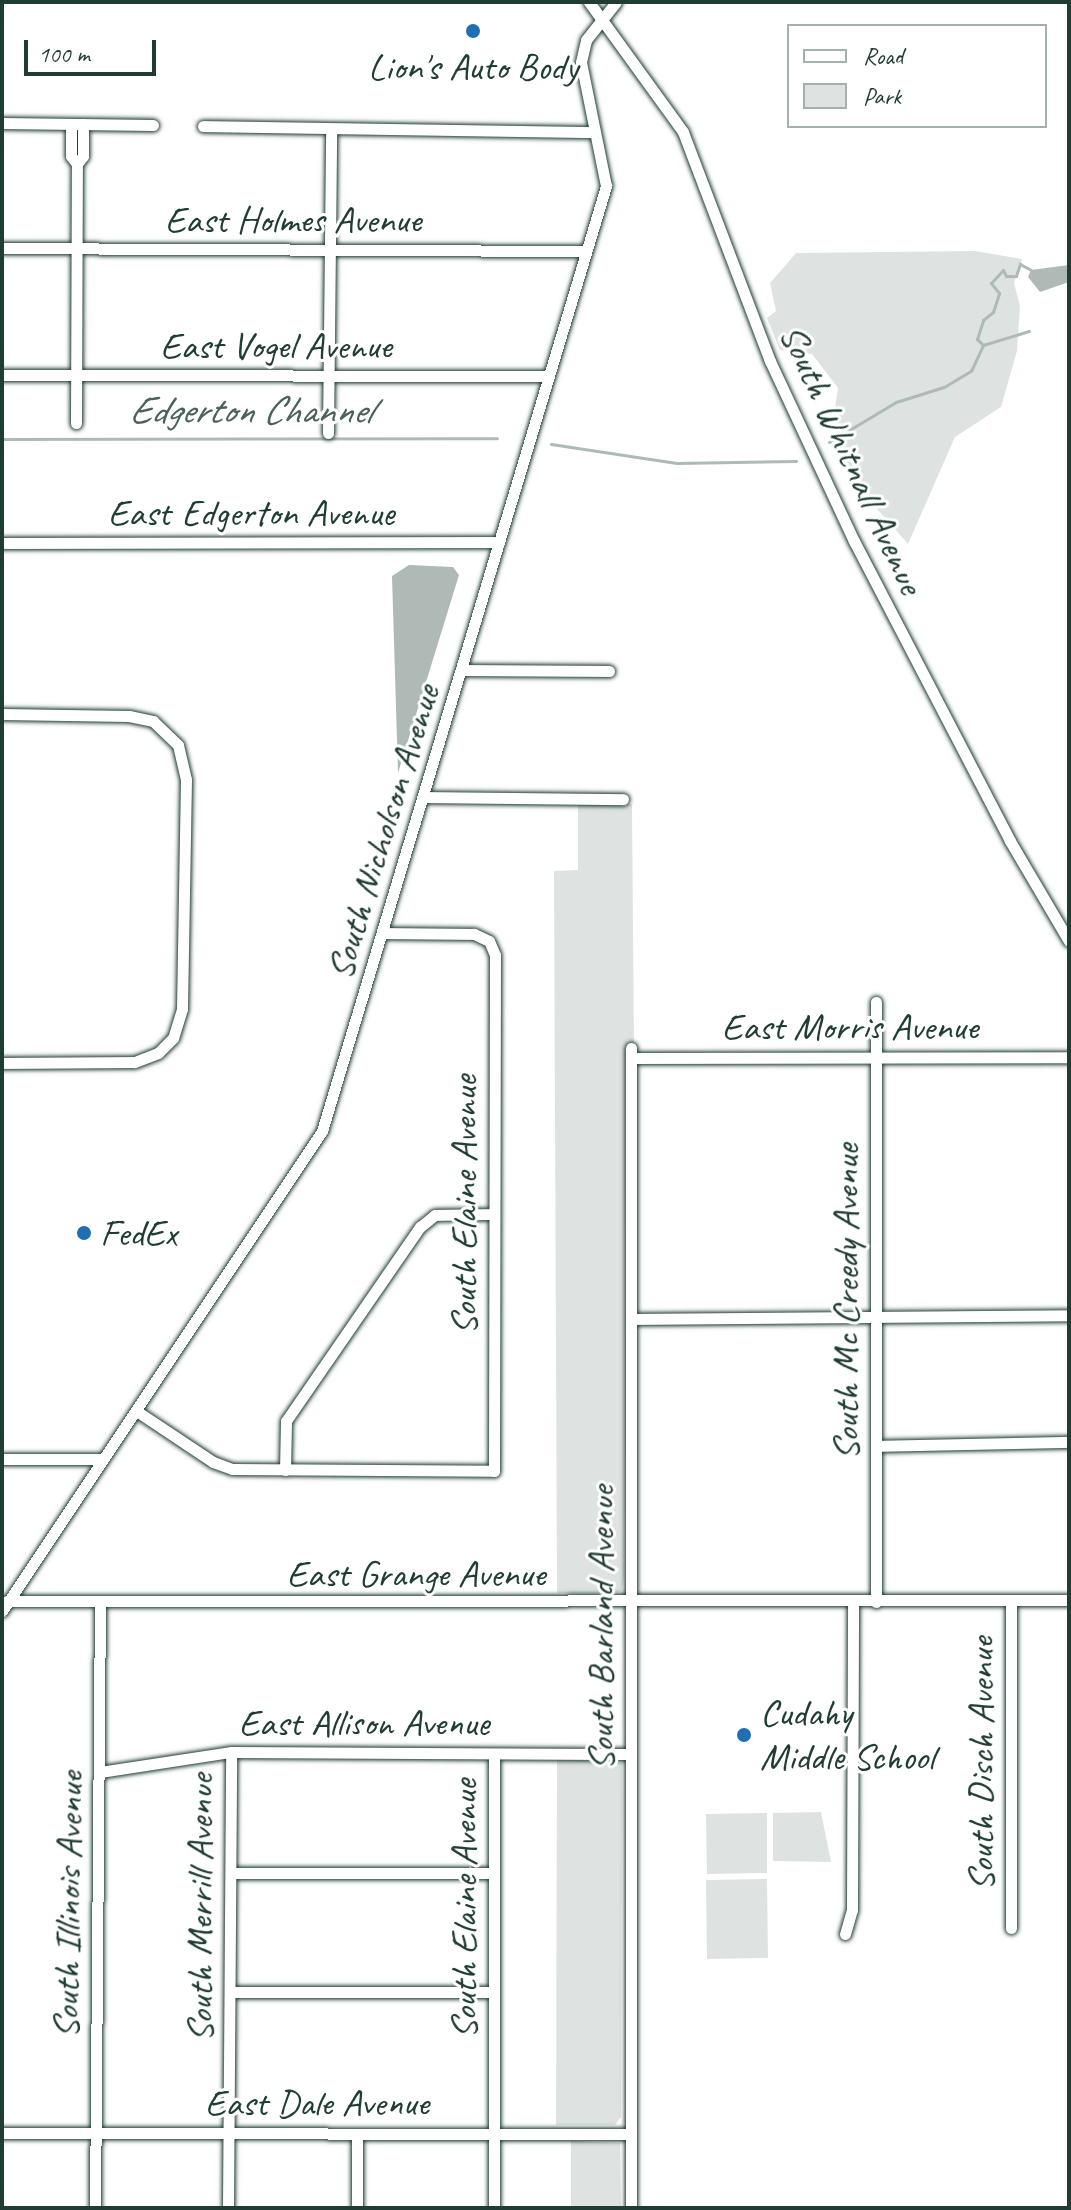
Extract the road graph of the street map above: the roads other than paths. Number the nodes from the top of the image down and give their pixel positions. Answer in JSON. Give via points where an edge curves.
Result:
{"nodes":[{"id":1,"x":589,"y":2,"type":"edge"},
{"id":2,"x":616,"y":2,"type":"edge"},
{"id":3,"x":602,"y":19,"type":"junction"},
{"id":4,"x":2,"y":123,"type":"edge"},
{"id":5,"x":77,"y":124,"type":"junction"},
{"id":6,"x":153,"y":125,"type":"dead end"},
{"id":7,"x":203,"y":126,"type":"dead end"},
{"id":8,"x":331,"y":130,"type":"junction"},
{"id":9,"x":594,"y":132,"type":"junction"},
{"id":10,"x":2,"y":248,"type":"edge"},
{"id":11,"x":78,"y":248,"type":"junction"},
{"id":12,"x":330,"y":249,"type":"junction"},
{"id":13,"x":583,"y":251,"type":"junction"},
{"id":14,"x":2,"y":375,"type":"edge"},
{"id":15,"x":78,"y":375,"type":"junction"},
{"id":16,"x":328,"y":376,"type":"junction"},
{"id":17,"x":549,"y":376,"type":"junction"},
{"id":18,"x":76,"y":423,"type":"dead end"},
{"id":19,"x":328,"y":433,"type":"dead end"},
{"id":20,"x":499,"y":542,"type":"junction"},
{"id":21,"x":2,"y":543,"type":"edge"},
{"id":22,"x":463,"y":670,"type":"junction"},
{"id":23,"x":609,"y":671,"type":"dead end"},
{"id":24,"x":2,"y":714,"type":"edge"},
{"id":25,"x":425,"y":797,"type":"junction"},
{"id":26,"x":623,"y":799,"type":"dead end"},
{"id":27,"x":385,"y":933,"type":"junction"},
{"id":28,"x":1069,"y":941,"type":"edge"},
{"id":29,"x":876,"y":1002,"type":"dead end"},
{"id":30,"x":631,"y":1053,"type":"joint"},
{"id":31,"x":1069,"y":1057,"type":"edge"},
{"id":32,"x":876,"y":1058,"type":"junction"},
{"id":33,"x":2,"y":1063,"type":"edge"},
{"id":34,"x":494,"y":1214,"type":"junction"},
{"id":35,"x":1069,"y":1315,"type":"edge"},
{"id":36,"x":875,"y":1317,"type":"junction"},
{"id":37,"x":632,"y":1319,"type":"junction"},
{"id":38,"x":138,"y":1412,"type":"junction"},
{"id":39,"x":1069,"y":1442,"type":"edge"},
{"id":40,"x":876,"y":1446,"type":"junction"},
{"id":41,"x":2,"y":1459,"type":"edge"},
{"id":42,"x":102,"y":1459,"type":"junction"},
{"id":43,"x":285,"y":1470,"type":"junction"},
{"id":44,"x":1069,"y":1600,"type":"edge"},
{"id":45,"x":1011,"y":1601,"type":"junction"},
{"id":46,"x":853,"y":1602,"type":"junction"},
{"id":47,"x":876,"y":1602,"type":"junction"},
{"id":48,"x":100,"y":1603,"type":"junction"},
{"id":49,"x":630,"y":1604,"type":"junction"},
{"id":50,"x":4,"y":1605,"type":"edge"},
{"id":51,"x":231,"y":1752,"type":"junction"},
{"id":52,"x":494,"y":1754,"type":"junction"},
{"id":53,"x":630,"y":1754,"type":"junction"},
{"id":54,"x":100,"y":1772,"type":"junction"},
{"id":55,"x":231,"y":1873,"type":"junction"},
{"id":56,"x":494,"y":1873,"type":"junction"},
{"id":57,"x":1011,"y":1928,"type":"dead end"},
{"id":58,"x":845,"y":1934,"type":"dead end"},
{"id":59,"x":230,"y":1992,"type":"junction"},
{"id":60,"x":494,"y":1992,"type":"junction"},
{"id":61,"x":2,"y":2133,"type":"edge"},
{"id":62,"x":95,"y":2133,"type":"junction"},
{"id":63,"x":229,"y":2133,"type":"junction"},
{"id":64,"x":357,"y":2134,"type":"junction"},
{"id":65,"x":494,"y":2134,"type":"junction"},
{"id":66,"x":631,"y":2134,"type":"junction"},
{"id":67,"x":95,"y":2208,"type":"edge"},
{"id":68,"x":228,"y":2208,"type":"edge"},
{"id":69,"x":357,"y":2208,"type":"edge"},
{"id":70,"x":494,"y":2208,"type":"edge"},
{"id":71,"x":631,"y":2208,"type":"edge"}],
"edges":[{"from":1,"to":3,"type":"street","name":"South Whitnall Avenue"},
{"from":2,"to":3,"type":"street","name":"South Nicholson Avenue"},
{"from":3,"to":9,"type":"street","name":"South Nicholson Avenue","via":[[586,40],[581,62]]},
{"from":3,"to":28,"type":"street","name":"South Whitnall Avenue","via":[[683,132],[770,361],[854,541],[1010,841]]},
{"from":4,"to":5,"type":"street"},
{"from":5,"to":6,"type":"street"},
{"from":5,"to":11,"type":"street","via":[[71,156],[77,164]]},
{"from":7,"to":8,"type":"street"},
{"from":8,"to":9,"type":"street"},
{"from":8,"to":12,"type":"street"},
{"from":9,"to":13,"type":"street","name":"South Nicholson Avenue","via":[[606,186]]},
{"from":10,"to":11,"type":"street","name":"East Holmes Avenue"},
{"from":11,"to":12,"type":"street","name":"East Holmes Avenue"},
{"from":11,"to":15,"type":"street"},
{"from":12,"to":13,"type":"street","name":"East Holmes Avenue"},
{"from":12,"to":16,"type":"street"},
{"from":13,"to":17,"type":"street","name":"South Nicholson Avenue"},
{"from":14,"to":15,"type":"street","name":"East Vogel Avenue"},
{"from":15,"to":16,"type":"street","name":"East Vogel Avenue"},
{"from":15,"to":18,"type":"street"},
{"from":16,"to":17,"type":"street","name":"East Vogel Avenue"},
{"from":16,"to":19,"type":"street"},
{"from":17,"to":20,"type":"street","name":"South Nicholson Avenue"},
{"from":20,"to":21,"type":"street","name":"East Edgerton Avenue"},
{"from":20,"to":22,"type":"street","name":"South Nicholson Avenue"},
{"from":22,"to":23,"type":"street"},
{"from":22,"to":25,"type":"street","name":"South Nicholson Avenue"},
{"from":24,"to":33,"type":"street","via":[[153,721],[178,745],[186,779],[182,1009],[173,1038],[152,1057],[134,1062]]},
{"from":25,"to":26,"type":"street"},
{"from":25,"to":27,"type":"street","name":"South Nicholson Avenue"},
{"from":27,"to":34,"type":"street","name":"South Elaine Avenue","via":[[474,934],[489,941],[495,955]]},
{"from":27,"to":38,"type":"street","name":"South Nicholson Avenue","via":[[322,1131]]},
{"from":29,"to":32,"type":"street","name":"South Mc Creedy Avenue"},
{"from":30,"to":32,"type":"street","name":"East Morris Avenue"},
{"from":30,"to":37,"type":"street","name":"South Barland Avenue"},
{"from":31,"to":32,"type":"street","name":"East Morris Avenue"},
{"from":32,"to":36,"type":"street","name":"South Mc Creedy Avenue"},
{"from":34,"to":43,"type":"street","via":[[435,1215],[420,1227],[286,1421]]},
{"from":34,"to":43,"type":"street","name":"South Elaine Avenue","via":[[494,1471]]},
{"from":35,"to":36,"type":"street"},
{"from":36,"to":37,"type":"street"},
{"from":36,"to":40,"type":"street","name":"South Mc Creedy Avenue"},
{"from":37,"to":49,"type":"street","name":"South Barland Avenue"},
{"from":38,"to":42,"type":"street","name":"South Nicholson Avenue"},
{"from":38,"to":43,"type":"street","via":[[213,1462],[232,1469]]},
{"from":39,"to":40,"type":"street"},
{"from":40,"to":47,"type":"street","name":"South Mc Creedy Avenue"},
{"from":41,"to":42,"type":"street"},
{"from":42,"to":50,"type":"street","name":"South Nicholson Avenue"},
{"from":44,"to":45,"type":"street","name":"East Grange Avenue"},
{"from":45,"to":47,"type":"street","name":"East Grange Avenue"},
{"from":45,"to":57,"type":"street","name":"South Disch Avenue"},
{"from":46,"to":47,"type":"street","name":"East Grange Avenue"},
{"from":46,"to":49,"type":"street","name":"East Grange Avenue"},
{"from":46,"to":58,"type":"street","via":[[852,1910]]},
{"from":48,"to":49,"type":"street","name":"East Grange Avenue"},
{"from":48,"to":50,"type":"street","name":"East Grange Avenue"},
{"from":48,"to":54,"type":"street","name":"South Illinois Avenue"},
{"from":49,"to":53,"type":"street","name":"South Barland Avenue"},
{"from":51,"to":52,"type":"street","name":"East Allison Avenue"},
{"from":51,"to":54,"type":"street","name":"East Allison Avenue"},
{"from":51,"to":55,"type":"street","name":"South Merrill Avenue"},
{"from":52,"to":53,"type":"street","name":"East Allison Avenue"},
{"from":52,"to":56,"type":"street","name":"South Elaine Avenue"},
{"from":53,"to":66,"type":"street","name":"South Barland Avenue"},
{"from":54,"to":62,"type":"street","name":"South Illinois Avenue"},
{"from":55,"to":56,"type":"street"},
{"from":55,"to":59,"type":"street","name":"South Merrill Avenue"},
{"from":56,"to":60,"type":"street","name":"South Elaine Avenue"},
{"from":59,"to":60,"type":"street"},
{"from":59,"to":63,"type":"street","name":"South Merrill Avenue"},
{"from":60,"to":65,"type":"street","name":"South Elaine Avenue"},
{"from":61,"to":62,"type":"street","name":"East Dale Avenue"},
{"from":62,"to":63,"type":"street","name":"East Dale Avenue"},
{"from":62,"to":67,"type":"street","name":"South Illinois Avenue"},
{"from":63,"to":64,"type":"street","name":"East Dale Avenue"},
{"from":63,"to":68,"type":"street","name":"South Merrill Avenue"},
{"from":64,"to":65,"type":"street","name":"East Dale Avenue"},
{"from":64,"to":69,"type":"street"},
{"from":65,"to":66,"type":"street","name":"East Dale Avenue"},
{"from":65,"to":70,"type":"street","name":"South Elaine Avenue"},
{"from":66,"to":71,"type":"street","name":"South Barland Avenue"}]}
